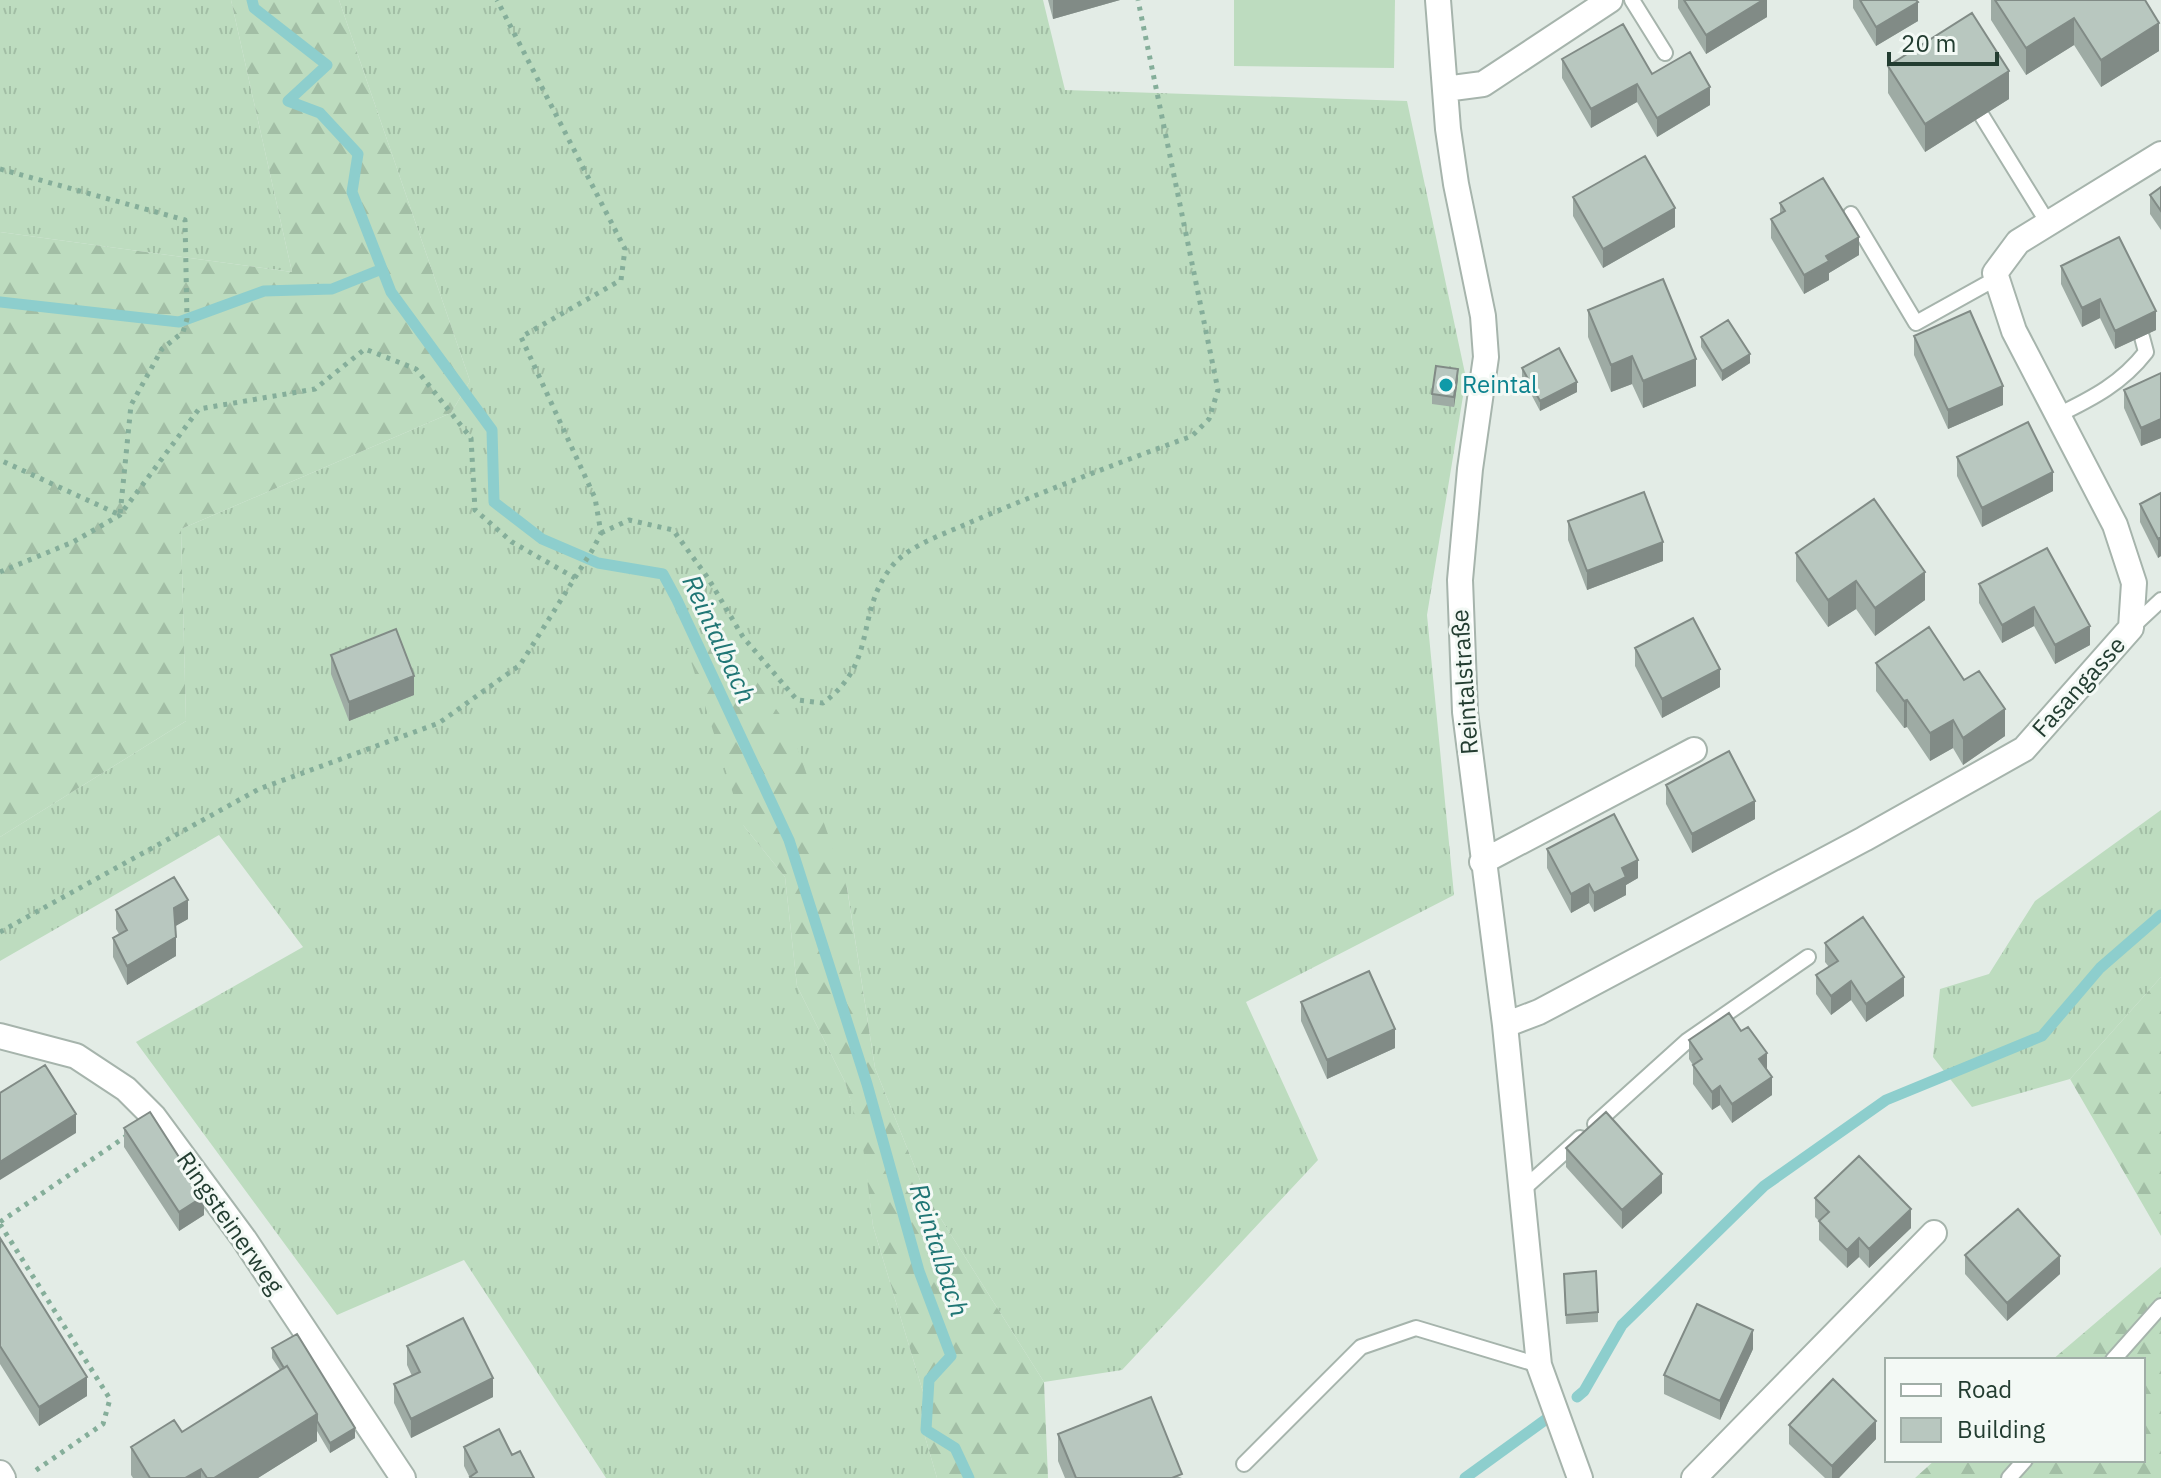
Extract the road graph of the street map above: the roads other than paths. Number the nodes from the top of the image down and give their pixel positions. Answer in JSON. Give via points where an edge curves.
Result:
{"nodes":[{"id":1,"x":1438,"y":0,"type":"edge"},
{"id":2,"x":1610,"y":0,"type":"edge"},
{"id":3,"x":1632,"y":0,"type":"edge"},
{"id":4,"x":1665,"y":53,"type":"dead end"},
{"id":5,"x":1445,"y":89,"type":"junction"},
{"id":6,"x":1982,"y":116,"type":"edge"},
{"id":7,"x":2161,"y":154,"type":"edge"},
{"id":8,"x":1851,"y":214,"type":"dead end"},
{"id":9,"x":2048,"y":223,"type":"junction"},
{"id":10,"x":1997,"y":278,"type":"junction"},
{"id":11,"x":2142,"y":337,"type":"edge"},
{"id":12,"x":2058,"y":415,"type":"junction"},
{"id":13,"x":2161,"y":600,"type":"edge"},
{"id":14,"x":2131,"y":628,"type":"junction"},
{"id":15,"x":1694,"y":750,"type":"dead end"},
{"id":16,"x":1482,"y":862,"type":"junction"},
{"id":17,"x":1808,"y":957,"type":"dead end"},
{"id":18,"x":1505,"y":1025,"type":"junction"},
{"id":19,"x":0,"y":1036,"type":"edge"},
{"id":20,"x":1521,"y":1191,"type":"junction"},
{"id":21,"x":1934,"y":1233,"type":"dead end"},
{"id":22,"x":2161,"y":1306,"type":"edge"},
{"id":23,"x":2115,"y":1358,"type":"edge"},
{"id":24,"x":1539,"y":1365,"type":"junction"},
{"id":25,"x":2023,"y":1462,"type":"edge"},
{"id":26,"x":1244,"y":1464,"type":"dead end"},
{"id":27,"x":403,"y":1478,"type":"edge"},
{"id":28,"x":1580,"y":1478,"type":"edge"},
{"id":29,"x":1694,"y":1478,"type":"edge"},
{"id":30,"x":2009,"y":1478,"type":"edge"}],
"edges":[{"from":1,"to":5,"type":"street","name":"Reintalstraße"},
{"from":2,"to":5,"type":"street","via":[[1483,84]]},
{"from":3,"to":4,"type":"lane"},
{"from":5,"to":16,"type":"street","name":"Reintalstraße","via":[[1486,357],[1470,469],[1460,606],[1465,712]]},
{"from":6,"to":9,"type":"lane"},
{"from":7,"to":9,"type":"street"},
{"from":8,"to":10,"type":"lane","via":[[1916,323]]},
{"from":9,"to":10,"type":"street","via":[[2018,242],[1995,273]]},
{"from":10,"to":12,"type":"street","name":"Fasangasse","via":[[2014,331]]},
{"from":11,"to":12,"type":"lane","via":[[2146,352],[2130,373]]},
{"from":12,"to":14,"type":"street","name":"Fasangasse","via":[[2115,525],[2134,583]]},
{"from":13,"to":14,"type":"lane"},
{"from":14,"to":18,"type":"street","name":"Fasangasse","via":[[2024,749],[1539,1012]]},
{"from":15,"to":16,"type":"street"},
{"from":16,"to":18,"type":"street","name":"Reintalstraße"},
{"from":17,"to":20,"type":"lane","via":[[1687,1041]]},
{"from":18,"to":20,"type":"street","name":"Reintalstraße"},
{"from":19,"to":27,"type":"street","name":"Ringsteinerweg","via":[[76,1056],[126,1089],[154,1117],[244,1239]]},
{"from":20,"to":24,"type":"street","name":"Reintalstraße"},
{"from":21,"to":29,"type":"street"},
{"from":22,"to":23,"type":"lane"},
{"from":24,"to":26,"type":"lane","via":[[1416,1328],[1361,1347]]},
{"from":24,"to":28,"type":"street","name":"Reintalstraße"},
{"from":25,"to":30,"type":"lane"}]}
